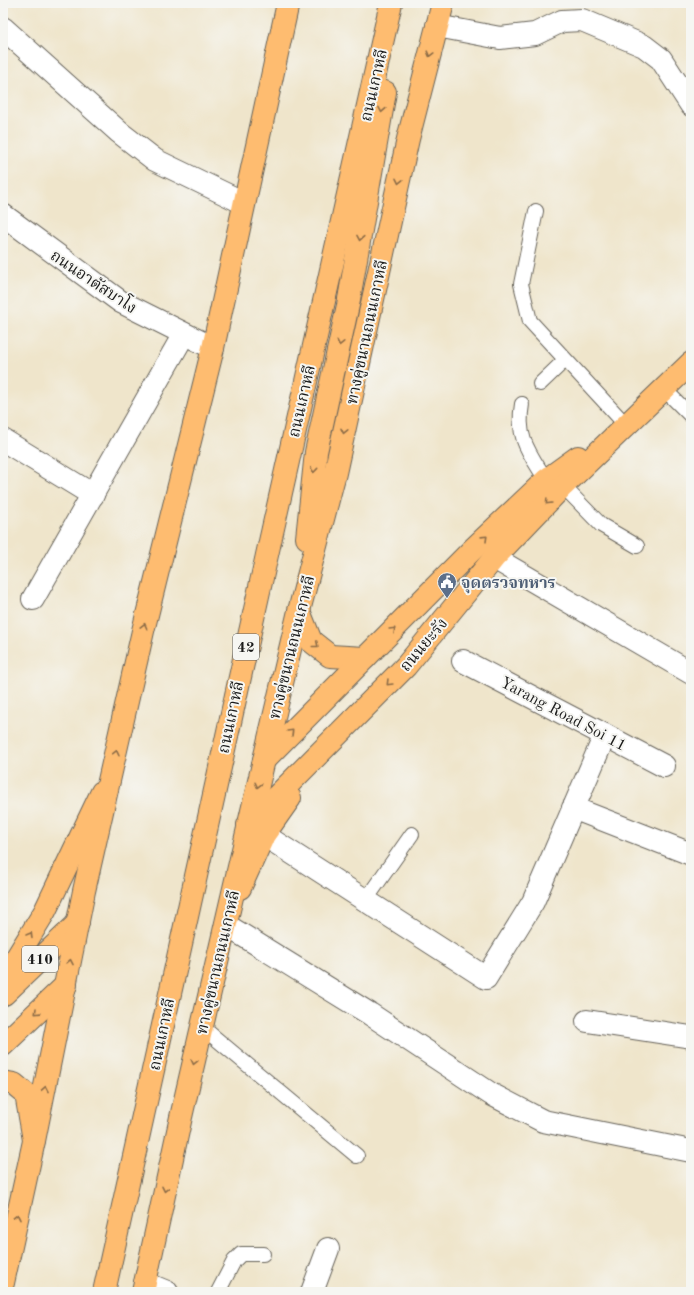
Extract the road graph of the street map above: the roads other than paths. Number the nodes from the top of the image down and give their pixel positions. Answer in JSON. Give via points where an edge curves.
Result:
{"nodes":[{"id":1,"x":391,"y":3,"type":"edge"},
{"id":2,"x":401,"y":3,"type":"edge"},
{"id":3,"x":443,"y":3,"type":"edge"},
{"id":4,"x":282,"y":4,"type":"edge"},
{"id":5,"x":438,"y":26,"type":"junction"},
{"id":6,"x":3,"y":28,"type":"edge"},
{"id":7,"x":691,"y":105,"type":"edge"},
{"id":8,"x":244,"y":203,"type":"junction"},
{"id":9,"x":536,"y":211,"type":"dead end"},
{"id":10,"x":3,"y":216,"type":"edge"},
{"id":11,"x":184,"y":334,"type":"junction"},
{"id":12,"x":213,"y":348,"type":"junction"},
{"id":13,"x":565,"y":360,"type":"junction"},
{"id":14,"x":691,"y":363,"type":"edge"},
{"id":15,"x":540,"y":384,"type":"dead end"},
{"id":16,"x":663,"y":388,"type":"junction"},
{"id":17,"x":522,"y":404,"type":"dead end"},
{"id":18,"x":691,"y":416,"type":"edge"},
{"id":19,"x":626,"y":425,"type":"junction"},
{"id":20,"x":3,"y":440,"type":"edge"},
{"id":21,"x":554,"y":483,"type":"junction"},
{"id":22,"x":92,"y":495,"type":"junction"},
{"id":23,"x":637,"y":546,"type":"dead end"},
{"id":24,"x":494,"y":558,"type":"junction"},
{"id":25,"x":33,"y":599,"type":"dead end"},
{"id":26,"x":299,"y":611,"type":"junction"},
{"id":27,"x":365,"y":658,"type":"junction"},
{"id":28,"x":463,"y":661,"type":"dead end"},
{"id":29,"x":691,"y":673,"type":"edge"},
{"id":30,"x":605,"y":735,"type":"junction"},
{"id":31,"x":264,"y":760,"type":"junction"},
{"id":32,"x":664,"y":766,"type":"dead end"},
{"id":33,"x":110,"y":775,"type":"junction"},
{"id":34,"x":573,"y":808,"type":"junction"},
{"id":35,"x":256,"y":830,"type":"junction"},
{"id":36,"x":412,"y":834,"type":"dead end"},
{"id":37,"x":691,"y":854,"type":"edge"},
{"id":38,"x":365,"y":901,"type":"junction"},
{"id":39,"x":78,"y":923,"type":"junction"},
{"id":40,"x":226,"y":925,"type":"junction"},
{"id":41,"x":3,"y":980,"type":"edge"},
{"id":42,"x":66,"y":985,"type":"junction"},
{"id":43,"x":3,"y":994,"type":"edge"},
{"id":44,"x":587,"y":1021,"type":"dead end"},
{"id":45,"x":202,"y":1027,"type":"junction"},
{"id":46,"x":691,"y":1037,"type":"edge"},
{"id":47,"x":3,"y":1045,"type":"edge"},
{"id":48,"x":3,"y":1082,"type":"edge"},
{"id":49,"x":34,"y":1142,"type":"junction"},
{"id":50,"x":691,"y":1150,"type":"edge"},
{"id":51,"x":357,"y":1156,"type":"dead end"},
{"id":52,"x":328,"y":1249,"type":"dead end"},
{"id":53,"x":263,"y":1254,"type":"dead end"},
{"id":54,"x":3,"y":1283,"type":"edge"},
{"id":55,"x":144,"y":1287,"type":"edge"},
{"id":56,"x":104,"y":1292,"type":"edge"},
{"id":57,"x":167,"y":1292,"type":"edge"},
{"id":58,"x":218,"y":1292,"type":"edge"},
{"id":59,"x":312,"y":1292,"type":"edge"}],
"edges":[{"from":1,"to":56,"type":"main road","name":"ถนนเกาหลี","number":"42"},
{"from":2,"to":26,"type":"main road","one_way":true,"via":[[348,305],[316,452]]},
{"from":3,"to":5,"type":"main road","name":"ทางคู่ขนานถนนเกาหลี"},
{"from":4,"to":8,"type":"main road"},
{"from":5,"to":7,"type":"street","via":[[500,38],[535,34],[562,21],[582,20],[644,46],[661,59]]},
{"from":5,"to":26,"type":"main road","name":"ทางคู่ขนานถนนเกาหลี","one_way":true,"via":[[408,139],[335,474]]},
{"from":6,"to":8,"type":"street","via":[[119,132],[155,160]]},
{"from":8,"to":12,"type":"main road"},
{"from":9,"to":13,"type":"lane","via":[[521,284],[530,321]]},
{"from":10,"to":11,"type":"street","name":"ถนนอาตัสบาโง","via":[[121,302]]},
{"from":11,"to":12,"type":"street","name":"ถนนอาตัสบาโง"},
{"from":11,"to":22,"type":"street"},
{"from":33,"to":12,"type":"main road","one_way":true},
{"from":13,"to":15,"type":"lane"},
{"from":13,"to":19,"type":"lane"},
{"from":14,"to":16,"type":"main road","name":"ถนนยะรัง"},
{"from":16,"to":18,"type":"lane"},
{"from":16,"to":19,"type":"main road","name":"ถนนยะรัง"},
{"from":17,"to":21,"type":"lane","via":[[519,421],[525,445]]},
{"from":19,"to":21,"type":"main road","name":"ถนนยะรัง"},
{"from":20,"to":22,"type":"street"},
{"from":21,"to":23,"type":"lane","via":[[601,525]]},
{"from":21,"to":24,"type":"main road","name":"ถนนยะรัง","one_way":true},
{"from":27,"to":21,"type":"main road","name":"ถนนยะรัง","one_way":true,"via":[[473,549]]},
{"from":22,"to":25,"type":"street"},
{"from":24,"to":29,"type":"street"},
{"from":24,"to":35,"type":"main road","name":"ถนนยะรัง","one_way":true,"via":[[406,666],[327,746]]},
{"from":26,"to":27,"type":"main road","one_way":true,"via":[[311,641],[330,656]]},
{"from":26,"to":31,"type":"main road","name":"ทางคู่ขนานถนนเกาหลี"},
{"from":31,"to":27,"type":"main road","name":"ถนนยะรัง","one_way":true},
{"from":28,"to":30,"type":"street","name":"Yarang Road Soi 11"},
{"from":30,"to":32,"type":"street","name":"Yarang Road Soi 11"},
{"from":30,"to":34,"type":"street"},
{"from":31,"to":35,"type":"main road","name":"ทางคู่ขนานถนนเกาหลี","one_way":true},
{"from":33,"to":39,"type":"main road"},
{"from":41,"to":33,"type":"main road","one_way":true,"via":[[45,911]]},
{"from":34,"to":37,"type":"street"},
{"from":34,"to":38,"type":"street","via":[[533,902],[486,978]]},
{"from":35,"to":38,"type":"street"},
{"from":35,"to":40,"type":"main road","name":"ทางคู่ขนานถนนเกาหลี"},
{"from":36,"to":38,"type":"lane"},
{"from":42,"to":39,"type":"main road","one_way":true},
{"from":39,"to":43,"type":"main road","number":"410"},
{"from":40,"to":45,"type":"main road","name":"ทางคู่ขนานถนนเกาหลี"},
{"from":40,"to":50,"type":"street","via":[[370,1014],[491,1094],[543,1121]]},
{"from":42,"to":47,"type":"main road","number":"410","one_way":true},
{"from":49,"to":42,"type":"main road","one_way":true},
{"from":44,"to":46,"type":"street"},
{"from":45,"to":51,"type":"lane"},
{"from":45,"to":55,"type":"main road","name":"ทางคู่ขนานถนนเกาหลี","one_way":true},
{"from":48,"to":49,"type":"main road","via":[[14,1084],[26,1094]]},
{"from":54,"to":49,"type":"main road","one_way":true},
{"from":52,"to":59,"type":"street"},
{"from":53,"to":58,"type":"lane","via":[[241,1254],[234,1261]]},
{"from":55,"to":57,"type":"street"}]}
